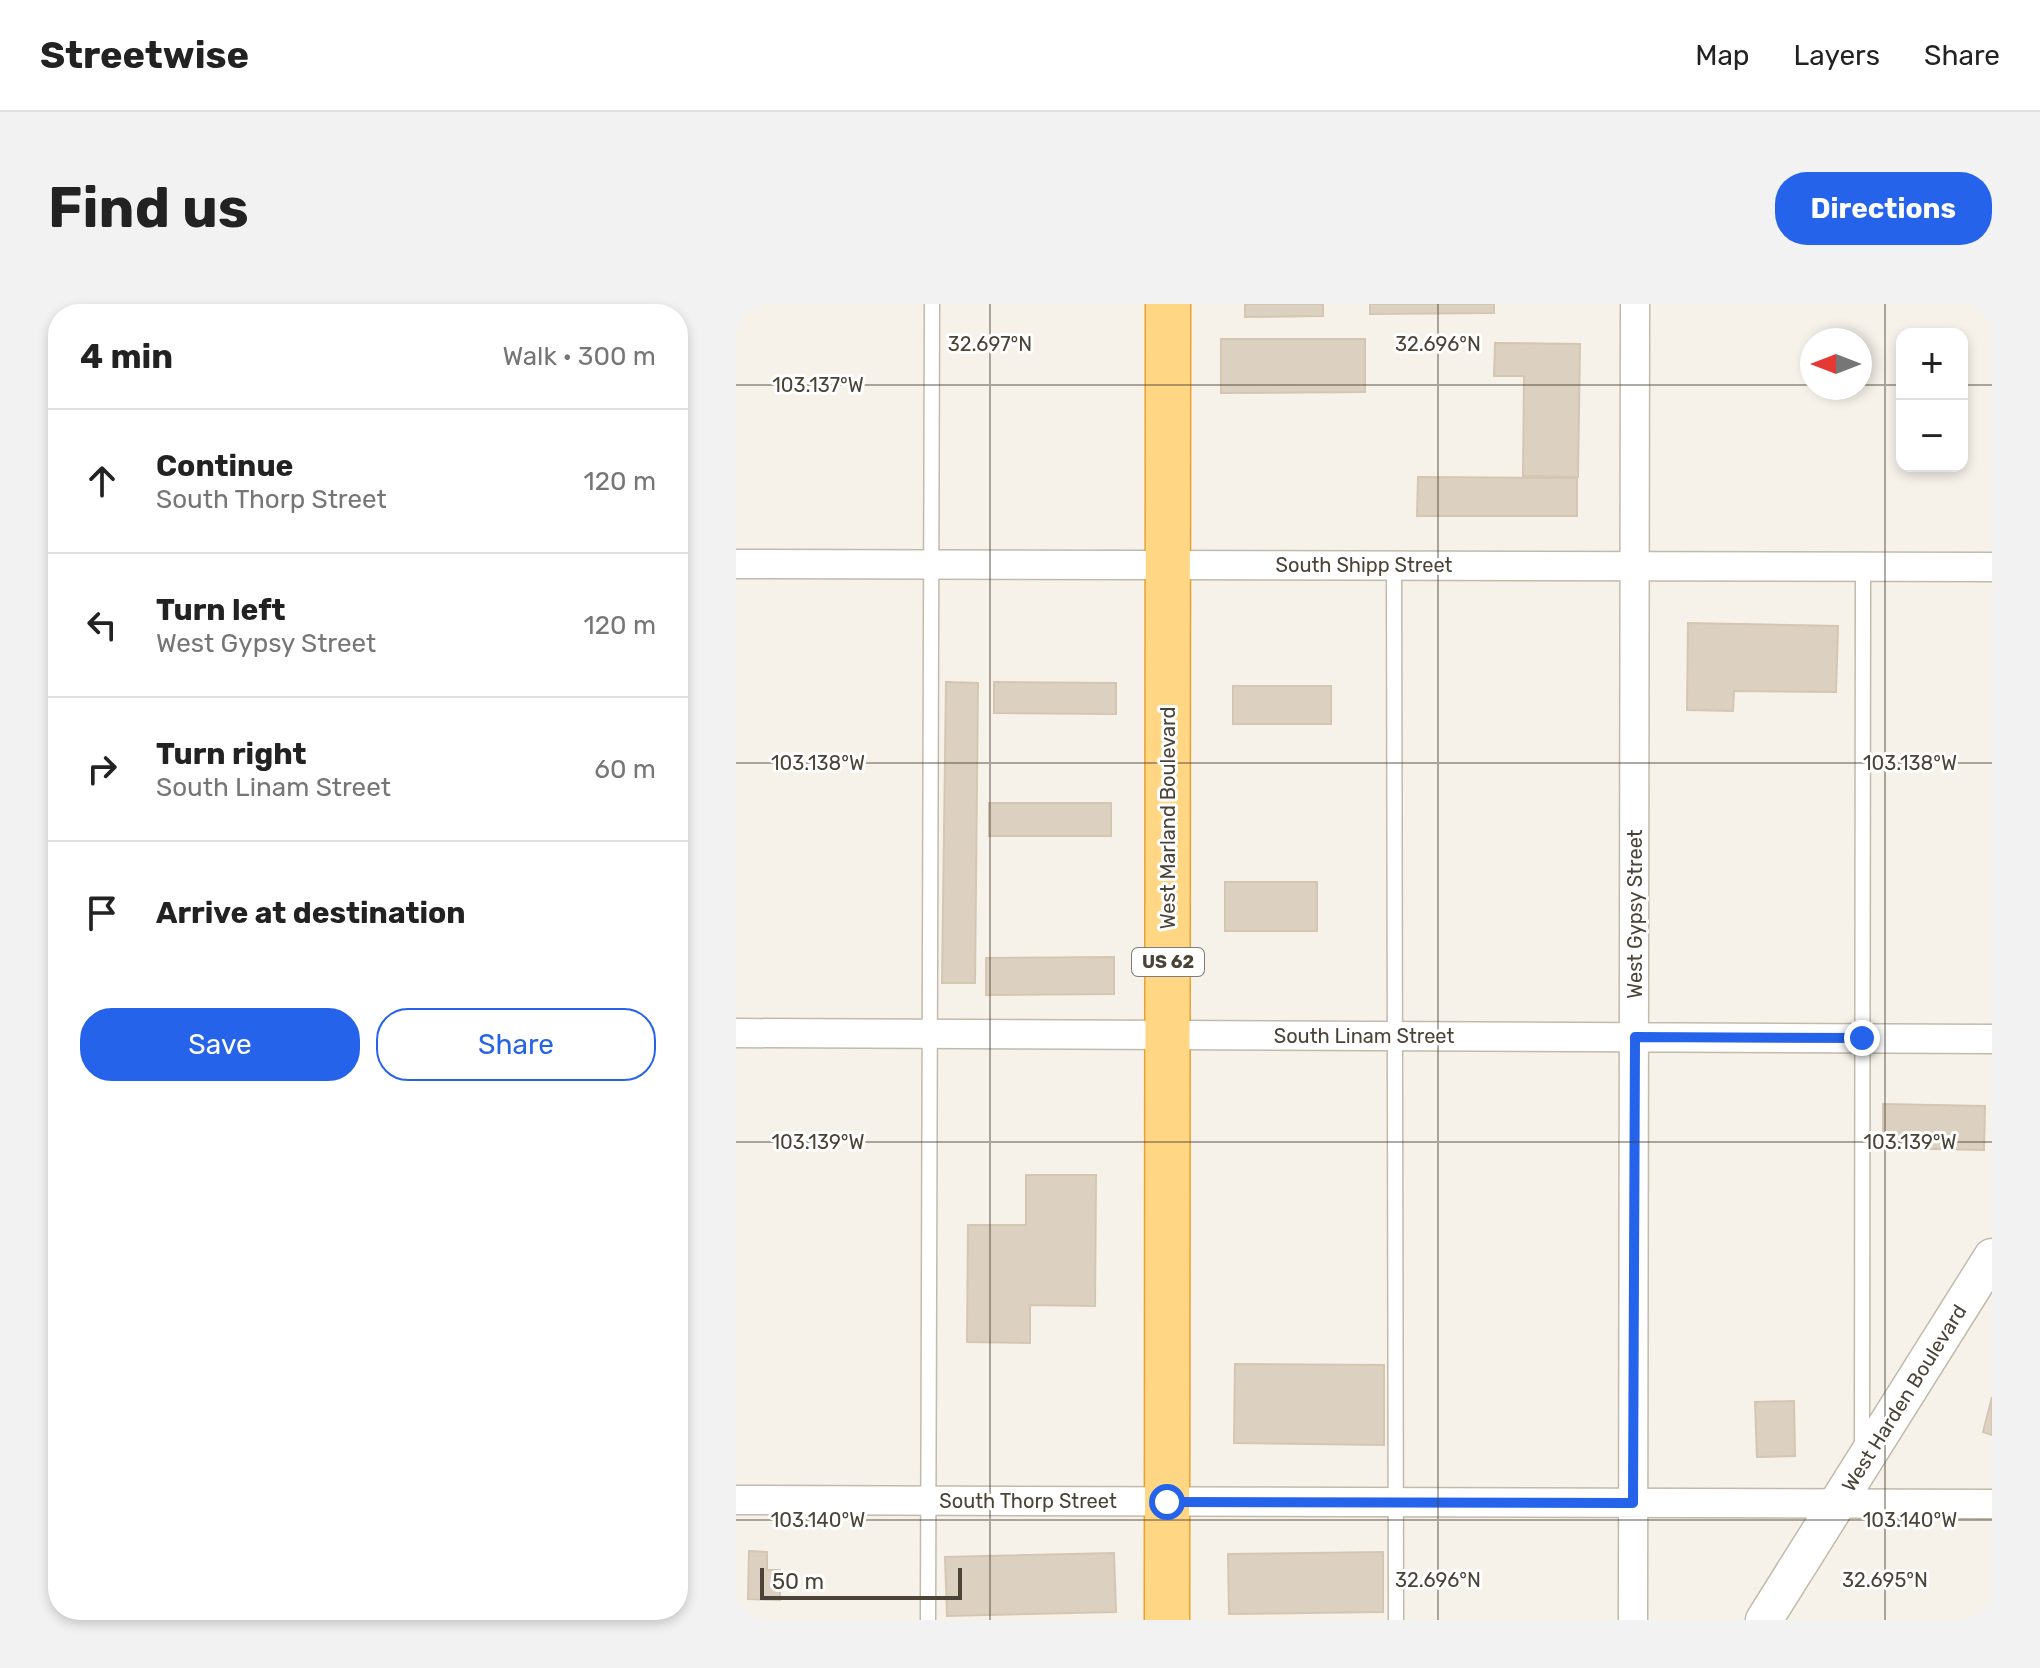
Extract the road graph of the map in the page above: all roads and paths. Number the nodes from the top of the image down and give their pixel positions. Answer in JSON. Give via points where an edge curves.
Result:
{"nodes":[{"id":1,"x":932,"y":304,"type":"edge"},
{"id":2,"x":1168,"y":304,"type":"edge"},
{"id":3,"x":1635,"y":304,"type":"edge"},
{"id":4,"x":736,"y":564,"type":"edge"},
{"id":5,"x":930,"y":565,"type":"junction"},
{"id":6,"x":1168,"y":565,"type":"junction"},
{"id":7,"x":1394,"y":565,"type":"junction"},
{"id":8,"x":1636,"y":566,"type":"junction"},
{"id":9,"x":1863,"y":566,"type":"junction"},
{"id":10,"x":1992,"y":567,"type":"edge"},
{"id":11,"x":736,"y":1033,"type":"edge"},
{"id":12,"x":930,"y":1034,"type":"junction"},
{"id":13,"x":1168,"y":1035,"type":"junction"},
{"id":14,"x":1394,"y":1036,"type":"junction"},
{"id":15,"x":1635,"y":1037,"type":"junction"},
{"id":16,"x":1862,"y":1038,"type":"junction"},
{"id":17,"x":1992,"y":1039,"type":"edge"},
{"id":18,"x":1992,"y":1257,"type":"edge"},
{"id":19,"x":1862,"y":1465,"type":"junction"},
{"id":20,"x":736,"y":1500,"type":"edge"},
{"id":21,"x":927,"y":1501,"type":"junction"},
{"id":22,"x":1167,"y":1502,"type":"junction"},
{"id":23,"x":1396,"y":1503,"type":"junction"},
{"id":24,"x":1633,"y":1503,"type":"junction"},
{"id":25,"x":1837,"y":1504,"type":"junction"},
{"id":26,"x":1992,"y":1504,"type":"edge"},
{"id":27,"x":928,"y":1620,"type":"edge"},
{"id":28,"x":1167,"y":1620,"type":"edge"},
{"id":29,"x":1396,"y":1620,"type":"edge"},
{"id":30,"x":1633,"y":1620,"type":"edge"},
{"id":31,"x":1764,"y":1620,"type":"edge"}],
"edges":[{"from":1,"to":5,"type":"lane"},
{"from":2,"to":6,"type":"highway","name":"West Marland Boulevard","number":"US 62"},
{"from":3,"to":8,"type":"street","name":"West Gypsy Street"},
{"from":4,"to":5,"type":"street","name":"South Shipp Street"},
{"from":5,"to":6,"type":"street","name":"South Shipp Street"},
{"from":5,"to":12,"type":"lane"},
{"from":6,"to":7,"type":"street","name":"South Shipp Street"},
{"from":6,"to":13,"type":"highway","name":"West Marland Boulevard","number":"US 62"},
{"from":7,"to":8,"type":"street","name":"South Shipp Street"},
{"from":7,"to":14,"type":"lane"},
{"from":8,"to":9,"type":"street","name":"South Shipp Street"},
{"from":8,"to":15,"type":"street","name":"West Gypsy Street"},
{"from":9,"to":10,"type":"street","name":"South Shipp Street"},
{"from":9,"to":16,"type":"lane"},
{"from":11,"to":12,"type":"street","name":"South Linam Street"},
{"from":12,"to":13,"type":"street","name":"South Linam Street"},
{"from":12,"to":21,"type":"lane"},
{"from":13,"to":14,"type":"street","name":"South Linam Street"},
{"from":13,"to":22,"type":"highway","name":"West Marland Boulevard","number":"US 62"},
{"from":14,"to":15,"type":"street","name":"South Linam Street"},
{"from":14,"to":23,"type":"lane"},
{"from":15,"to":16,"type":"street","name":"South Linam Street"},
{"from":15,"to":24,"type":"street","name":"West Gypsy Street"},
{"from":16,"to":17,"type":"street","name":"South Linam Street"},
{"from":16,"to":19,"type":"lane"},
{"from":18,"to":19,"type":"street","name":"West Harden Boulevard"},
{"from":19,"to":25,"type":"street","name":"West Harden Boulevard"},
{"from":20,"to":21,"type":"street","name":"South Thorp Street"},
{"from":21,"to":22,"type":"street","name":"South Thorp Street"},
{"from":21,"to":27,"type":"lane"},
{"from":22,"to":23,"type":"street","name":"South Thorp Street"},
{"from":22,"to":28,"type":"highway","name":"West Marland Boulevard","number":"US 62"},
{"from":23,"to":24,"type":"street","name":"South Thorp Street"},
{"from":23,"to":29,"type":"lane"},
{"from":24,"to":25,"type":"street","name":"South Thorp Street"},
{"from":24,"to":30,"type":"street","name":"West Gypsy Street"},
{"from":25,"to":26,"type":"street","name":"South Thorp Street"},
{"from":25,"to":31,"type":"street","name":"West Harden Boulevard"}]}
